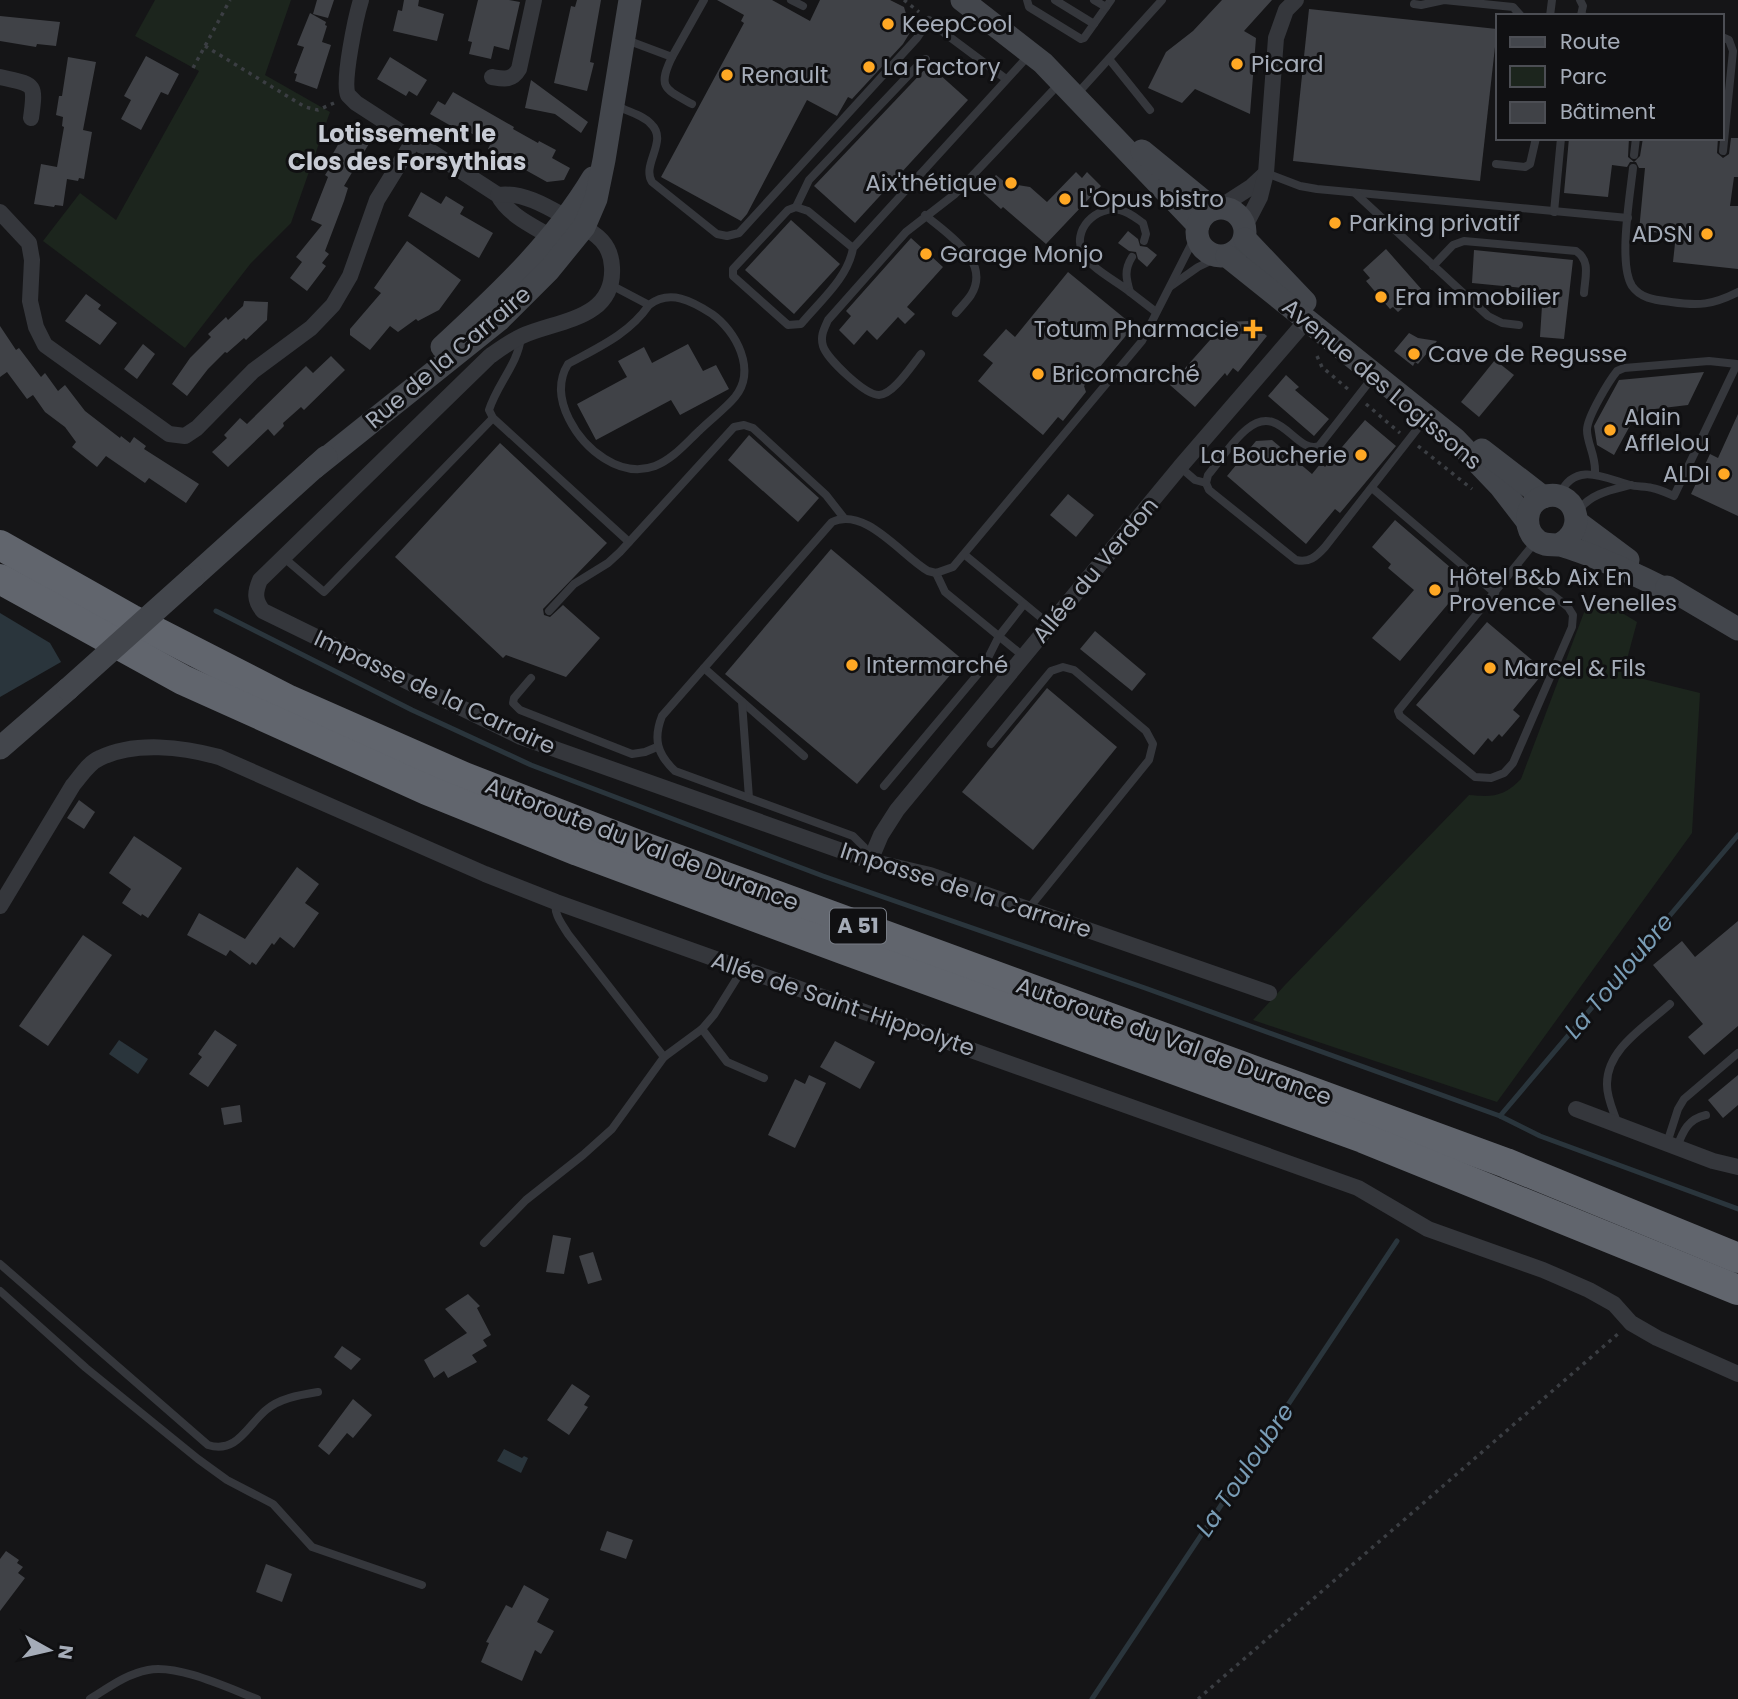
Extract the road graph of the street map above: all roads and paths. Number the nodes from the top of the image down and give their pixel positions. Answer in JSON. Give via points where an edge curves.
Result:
{"nodes":[{"id":1,"x":230,"y":0,"type":"edge"},
{"id":2,"x":361,"y":0,"type":"edge"},
{"id":3,"x":534,"y":0,"type":"edge"},
{"id":4,"x":630,"y":0,"type":"edge"},
{"id":5,"x":704,"y":0,"type":"edge"},
{"id":6,"x":791,"y":0,"type":"edge"},
{"id":7,"x":1027,"y":0,"type":"edge"},
{"id":8,"x":1055,"y":0,"type":"edge"},
{"id":9,"x":1094,"y":0,"type":"edge"},
{"id":10,"x":1162,"y":0,"type":"edge"},
{"id":11,"x":1296,"y":0,"type":"edge"},
{"id":12,"x":964,"y":1,"type":"edge"},
{"id":13,"x":1108,"y":4,"type":"edge"},
{"id":14,"x":1414,"y":4,"type":"dead end"},
{"id":15,"x":803,"y":6,"type":"dead end"},
{"id":16,"x":1519,"y":14,"type":"edge"},
{"id":17,"x":929,"y":20,"type":"dead end"},
{"id":18,"x":1094,"y":24,"type":"junction"},
{"id":19,"x":939,"y":29,"type":"dead end"},
{"id":20,"x":1724,"y":38,"type":"edge"},
{"id":21,"x":624,"y":39,"type":"junction"},
{"id":22,"x":205,"y":46,"type":"junction"},
{"id":23,"x":1031,"y":53,"type":"junction"},
{"id":24,"x":672,"y":57,"type":"junction"},
{"id":25,"x":926,"y":59,"type":"dead end"},
{"id":26,"x":1109,"y":59,"type":"junction"},
{"id":27,"x":193,"y":68,"type":"dead end"},
{"id":28,"x":0,"y":77,"type":"edge"},
{"id":29,"x":492,"y":77,"type":"dead end"},
{"id":30,"x":1006,"y":79,"type":"junction"},
{"id":31,"x":1073,"y":94,"type":"junction"},
{"id":32,"x":348,"y":96,"type":"junction"},
{"id":33,"x":692,"y":104,"type":"dead end"},
{"id":34,"x":613,"y":105,"type":"junction"},
{"id":35,"x":1150,"y":110,"type":"dead end"},
{"id":36,"x":31,"y":118,"type":"dead end"},
{"id":37,"x":414,"y":140,"type":"junction"},
{"id":38,"x":1536,"y":140,"type":"edge"},
{"id":39,"x":1561,"y":140,"type":"edge"},
{"id":40,"x":1636,"y":140,"type":"edge"},
{"id":41,"x":1723,"y":151,"type":"dead end"},
{"id":42,"x":1634,"y":155,"type":"dead end"},
{"id":43,"x":1496,"y":164,"type":"dead end"},
{"id":44,"x":1633,"y":168,"type":"dead end"},
{"id":45,"x":1266,"y":173,"type":"junction"},
{"id":46,"x":1355,"y":193,"type":"junction"},
{"id":47,"x":498,"y":195,"type":"junction"},
{"id":48,"x":796,"y":207,"type":"junction"},
{"id":49,"x":0,"y":212,"type":"edge"},
{"id":50,"x":1555,"y":212,"type":"junction"},
{"id":51,"x":925,"y":215,"type":"junction"},
{"id":52,"x":1628,"y":218,"type":"junction"},
{"id":53,"x":1207,"y":219,"type":"junction"},
{"id":54,"x":575,"y":222,"type":"junction"},
{"id":55,"x":1245,"y":233,"type":"junction"},
{"id":56,"x":1144,"y":241,"type":"dead end"},
{"id":57,"x":559,"y":242,"type":"junction"},
{"id":58,"x":853,"y":248,"type":"junction"},
{"id":59,"x":1132,"y":257,"type":"dead end"},
{"id":60,"x":1223,"y":257,"type":"junction"},
{"id":61,"x":1433,"y":266,"type":"junction"},
{"id":62,"x":611,"y":285,"type":"junction"},
{"id":63,"x":1169,"y":288,"type":"junction"},
{"id":64,"x":1130,"y":292,"type":"junction"},
{"id":65,"x":1738,"y":292,"type":"edge"},
{"id":66,"x":1584,"y":293,"type":"dead end"},
{"id":67,"x":649,"y":305,"type":"junction"},
{"id":68,"x":1156,"y":312,"type":"junction"},
{"id":69,"x":956,"y":313,"type":"dead end"},
{"id":70,"x":1306,"y":321,"type":"junction"},
{"id":71,"x":1519,"y":325,"type":"dead end"},
{"id":72,"x":521,"y":336,"type":"junction"},
{"id":73,"x":921,"y":354,"type":"dead end"},
{"id":74,"x":1737,"y":364,"type":"edge"},
{"id":75,"x":1374,"y":375,"type":"junction"},
{"id":76,"x":1426,"y":417,"type":"junction"},
{"id":77,"x":493,"y":418,"type":"junction"},
{"id":78,"x":1180,"y":467,"type":"junction"},
{"id":79,"x":314,"y":468,"type":"junction"},
{"id":80,"x":1595,"y":473,"type":"junction"},
{"id":81,"x":1206,"y":483,"type":"junction"},
{"id":82,"x":1631,"y":485,"type":"junction"},
{"id":83,"x":1372,"y":488,"type":"junction"},
{"id":84,"x":1551,"y":497,"type":"junction"},
{"id":85,"x":844,"y":518,"type":"junction"},
{"id":86,"x":1576,"y":518,"type":"junction"},
{"id":87,"x":1541,"y":535,"type":"junction"},
{"id":88,"x":629,"y":542,"type":"junction"},
{"id":89,"x":0,"y":545,"type":"edge"},
{"id":90,"x":965,"y":555,"type":"junction"},
{"id":91,"x":284,"y":556,"type":"junction"},
{"id":92,"x":1517,"y":567,"type":"junction"},
{"id":93,"x":936,"y":573,"type":"junction"},
{"id":94,"x":0,"y":579,"type":"edge"},
{"id":95,"x":1495,"y":593,"type":"junction"},
{"id":96,"x":1678,"y":595,"type":"junction"},
{"id":97,"x":1024,"y":604,"type":"junction"},
{"id":98,"x":550,"y":611,"type":"dead end"},
{"id":99,"x":1050,"y":625,"type":"junction"},
{"id":100,"x":1738,"y":629,"type":"edge"},
{"id":101,"x":999,"y":636,"type":"junction"},
{"id":102,"x":1023,"y":656,"type":"junction"},
{"id":103,"x":704,"y":668,"type":"junction"},
{"id":104,"x":531,"y":678,"type":"dead end"},
{"id":105,"x":742,"y":702,"type":"junction"},
{"id":106,"x":991,"y":744,"type":"dead end"},
{"id":107,"x":657,"y":747,"type":"junction"},
{"id":108,"x":0,"y":748,"type":"edge"},
{"id":109,"x":804,"y":756,"type":"dead end"},
{"id":110,"x":884,"y":786,"type":"dead end"},
{"id":111,"x":749,"y":798,"type":"junction"},
{"id":112,"x":870,"y":861,"type":"junction"},
{"id":113,"x":556,"y":902,"type":"junction"},
{"id":114,"x":0,"y":906,"type":"edge"},
{"id":115,"x":1029,"y":908,"type":"junction"},
{"id":116,"x":742,"y":970,"type":"junction"},
{"id":117,"x":1269,"y":993,"type":"dead end"},
{"id":118,"x":1670,"y":1004,"type":"dead end"},
{"id":119,"x":702,"y":1029,"type":"junction"},
{"id":120,"x":1738,"y":1053,"type":"edge"},
{"id":121,"x":664,"y":1057,"type":"junction"},
{"id":122,"x":764,"y":1078,"type":"dead end"},
{"id":123,"x":1576,"y":1109,"type":"dead end"},
{"id":124,"x":1706,"y":1115,"type":"dead end"},
{"id":125,"x":1618,"y":1125,"type":"junction"},
{"id":126,"x":1672,"y":1145,"type":"junction"},
{"id":127,"x":1738,"y":1167,"type":"edge"},
{"id":128,"x":484,"y":1243,"type":"dead end"},
{"id":129,"x":1738,"y":1258,"type":"edge"},
{"id":130,"x":0,"y":1264,"type":"edge"},
{"id":131,"x":1738,"y":1290,"type":"edge"},
{"id":132,"x":0,"y":1291,"type":"edge"},
{"id":133,"x":1631,"y":1323,"type":"junction"},
{"id":134,"x":1738,"y":1374,"type":"edge"},
{"id":135,"x":318,"y":1392,"type":"dead end"},
{"id":136,"x":422,"y":1585,"type":"dead end"},
{"id":137,"x":90,"y":1699,"type":"edge"},
{"id":138,"x":257,"y":1699,"type":"edge"},
{"id":139,"x":1198,"y":1699,"type":"edge"}],
"edges":[{"from":1,"to":22,"type":"path"},
{"from":2,"to":32,"type":"street","via":[[352,39]]},
{"from":3,"to":29,"type":"street","via":[[519,69],[507,80]]},
{"from":4,"to":21,"type":"main road","name":"Rue de la Carraire"},
{"from":5,"to":24,"type":"lane"},
{"from":6,"to":15,"type":"lane"},
{"from":7,"to":18,"type":"lane","via":[[1029,7],[1077,38],[1084,38]]},
{"from":8,"to":18,"type":"lane"},
{"from":9,"to":13,"type":"lane"},
{"from":10,"to":26,"type":"lane"},
{"from":11,"to":45,"type":"street","via":[[1286,10],[1276,38]]},
{"from":12,"to":23,"type":"main road"},
{"from":13,"to":18,"type":"lane"},
{"from":14,"to":16,"type":"lane","via":[[1444,0],[1513,7]]},
{"from":17,"to":34,"type":"lane","via":[[739,233],[717,234],[652,182],[649,172],[657,133],[652,124]]},
{"from":19,"to":30,"type":"lane"},
{"from":20,"to":41,"type":"lane","via":[[1733,51]]},
{"from":21,"to":24,"type":"lane"},
{"from":21,"to":34,"type":"main road","name":"Rue de la Carraire"},
{"from":22,"to":27,"type":"path"},
{"from":22,"to":32,"type":"path","via":[[305,107],[318,110]]},
{"from":23,"to":30,"type":"lane"},
{"from":23,"to":31,"type":"main road"},
{"from":24,"to":33,"type":"lane","via":[[665,88]]},
{"from":25,"to":48,"type":"lane","via":[[809,180]]},
{"from":26,"to":31,"type":"lane"},
{"from":26,"to":35,"type":"lane"},
{"from":28,"to":36,"type":"street","via":[[33,88]]},
{"from":30,"to":58,"type":"lane"},
{"from":31,"to":51,"type":"lane"},
{"from":31,"to":53,"type":"main road"},
{"from":32,"to":37,"type":"street"},
{"from":34,"to":54,"type":"main road","name":"Rue de la Carraire","via":[[596,199]]},
{"from":37,"to":47,"type":"street"},
{"from":37,"to":49,"type":"street","via":[[377,200],[350,276],[333,305],[311,328],[253,371],[185,436],[169,434],[45,345],[30,301],[29,243]]},
{"from":38,"to":43,"type":"lane","via":[[1530,164]]},
{"from":39,"to":50,"type":"lane"},
{"from":40,"to":42,"type":"lane"},
{"from":44,"to":52,"type":"lane"},
{"from":45,"to":46,"type":"lane","via":[[1300,186]]},
{"from":45,"to":53,"type":"street"},
{"from":45,"to":55,"type":"street"},
{"from":46,"to":50,"type":"lane"},
{"from":46,"to":61,"type":"lane"},
{"from":47,"to":54,"type":"street","via":[[522,196]]},
{"from":47,"to":57,"type":"street","via":[[512,212]]},
{"from":48,"to":58,"type":"lane","via":[[808,211]]},
{"from":48,"to":58,"type":"lane","via":[[733,269],[737,281],[788,325],[801,324],[843,274]]},
{"from":50,"to":52,"type":"lane"},
{"from":51,"to":69,"type":"lane","via":[[968,252],[975,267],[971,295]]},
{"from":51,"to":73,"type":"lane","via":[[828,320],[822,334],[827,356],[868,392],[880,395],[891,391]]},
{"from":52,"to":65,"type":"lane","via":[[1625,260],[1632,286],[1642,295],[1695,305],[1717,303]]},
{"from":53,"to":55,"type":"main road","via":[[1234,211]]},
{"from":53,"to":60,"type":"main road","via":[[1201,246]]},
{"from":53,"to":63,"type":"lane"},
{"from":54,"to":57,"type":"main road","name":"Rue de la Carraire"},
{"from":54,"to":62,"type":"street","via":[[603,240],[611,254]]},
{"from":55,"to":60,"type":"main road","via":[[1235,253]]},
{"from":55,"to":84,"type":"main road","name":"Avenue des Logissons","via":[[1310,308],[1471,441]]},
{"from":56,"to":64,"type":"lane","via":[[1143,223],[1120,210],[1098,212],[1087,220],[1081,234],[1089,261]]},
{"from":57,"to":79,"type":"main road","name":"Rue de la Carraire","via":[[532,261]]},
{"from":57,"to":79,"type":"main road","name":"Rue de la Carraire","via":[[549,270],[499,320]]},
{"from":59,"to":64,"type":"lane","via":[[1125,277]]},
{"from":60,"to":63,"type":"lane","via":[[1198,267]]},
{"from":60,"to":70,"type":"main road","name":"Avenue des Logissons"},
{"from":61,"to":66,"type":"lane","via":[[1453,245],[1464,241],[1576,251],[1586,262]]},
{"from":61,"to":71,"type":"lane","via":[[1488,316]]},
{"from":62,"to":67,"type":"lane"},
{"from":62,"to":72,"type":"street","name":"Impasse de la Carraire","via":[[585,316]]},
{"from":63,"to":68,"type":"lane"},
{"from":64,"to":68,"type":"lane"},
{"from":67,"to":67,"type":"lane","via":[[625,332],[569,364],[560,386],[563,407],[589,447],[605,459],[637,470],[669,459],[736,396],[744,369],[741,350],[730,333],[696,303],[660,297]]},
{"from":68,"to":90,"type":"lane","via":[[1133,352]]},
{"from":70,"to":75,"type":"main road","name":"Avenue des Logissons"},
{"from":70,"to":78,"type":"street","name":"Allée du Verdon"},
{"from":72,"to":77,"type":"lane","via":[[519,351],[493,398],[489,410]]},
{"from":72,"to":91,"type":"street","name":"Impasse de la Carraire","via":[[490,356]]},
{"from":74,"to":80,"type":"lane","via":[[1709,361],[1617,371],[1588,423]]},
{"from":74,"to":82,"type":"lane","via":[[1674,496]]},
{"from":75,"to":76,"type":"main road","name":"Avenue des Logissons"},
{"from":75,"to":81,"type":"lane","via":[[1320,446],[1308,446],[1280,424],[1258,422],[1246,429]]},
{"from":76,"to":83,"type":"lane"},
{"from":76,"to":87,"type":"main road","name":"Avenue des Logissons","via":[[1484,468]]},
{"from":77,"to":88,"type":"lane"},
{"from":77,"to":91,"type":"lane","via":[[324,592]]},
{"from":78,"to":81,"type":"lane"},
{"from":78,"to":99,"type":"street","name":"Allée du Verdon"},
{"from":79,"to":108,"type":"main road","bridge":true},
{"from":80,"to":82,"type":"lane"},
{"from":80,"to":84,"type":"lane","via":[[1575,477]]},
{"from":81,"to":83,"type":"lane","via":[[1209,490],[1303,562],[1318,555]]},
{"from":82,"to":86,"type":"lane","via":[[1585,501]]},
{"from":83,"to":95,"type":"lane"},
{"from":84,"to":86,"type":"main road","via":[[1567,500]]},
{"from":84,"to":87,"type":"main road","via":[[1531,506]]},
{"from":85,"to":88,"type":"lane","via":[[827,495],[753,428],[744,425],[734,427]]},
{"from":85,"to":93,"type":"lane","via":[[872,527],[921,567]]},
{"from":85,"to":103,"type":"lane","via":[[832,522]]},
{"from":86,"to":87,"type":"main road","via":[[1571,536]]},
{"from":86,"to":96,"type":"main road"},
{"from":87,"to":92,"type":"lane"},
{"from":87,"to":96,"type":"main road"},
{"from":88,"to":98,"type":"lane","via":[[608,563],[573,584]]},
{"from":89,"to":129,"type":"highway","name":"Autoroute du Val de Durance","number":"A 51","via":[[289,700],[464,776],[640,846],[1506,1163]]},
{"from":90,"to":93,"type":"lane","via":[[953,567]]},
{"from":90,"to":97,"type":"lane"},
{"from":91,"to":112,"type":"street","name":"Impasse de la Carraire","via":[[260,580],[256,602],[263,611],[521,737]]},
{"from":92,"to":95,"type":"lane"},
{"from":92,"to":95,"type":"lane","via":[[1568,607],[1572,627],[1513,763],[1491,778],[1475,777],[1400,716],[1401,706]]},
{"from":93,"to":101,"type":"lane","via":[[945,592]]},
{"from":94,"to":131,"type":"highway","name":"Autoroute du Val de Durance","number":"A 51","via":[[183,680],[452,800],[578,851],[1363,1138]]},
{"from":96,"to":100,"type":"main road"},
{"from":97,"to":99,"type":"lane"},
{"from":97,"to":101,"type":"lane"},
{"from":99,"to":102,"type":"street","name":"Allée du Verdon"},
{"from":101,"to":102,"type":"lane"},
{"from":101,"to":110,"type":"lane","via":[[983,668]]},
{"from":102,"to":112,"type":"street","name":"Allée du Verdon","via":[[897,810]]},
{"from":103,"to":105,"type":"lane"},
{"from":103,"to":107,"type":"lane","via":[[662,716],[656,731]]},
{"from":104,"to":107,"type":"lane","via":[[514,698],[520,710],[625,752]]},
{"from":105,"to":109,"type":"lane"},
{"from":105,"to":111,"type":"lane"},
{"from":106,"to":115,"type":"lane","via":[[1051,671],[1063,667],[1074,670],[1146,731],[1153,744],[1149,760]]},
{"from":107,"to":111,"type":"lane","via":[[676,771]]},
{"from":111,"to":112,"type":"lane","via":[[853,836]]},
{"from":112,"to":115,"type":"street","name":"Impasse de la Carraire","via":[[912,869]]},
{"from":113,"to":114,"type":"street","name":"Allée de Saint-Hippolyte","via":[[219,757],[166,748],[121,752],[99,758],[88,767]]},
{"from":113,"to":116,"type":"street","name":"Allée de Saint-Hippolyte"},
{"from":113,"to":121,"type":"lane","via":[[554,908],[568,934]]},
{"from":115,"to":117,"type":"street","name":"Impasse de la Carraire"},
{"from":116,"to":119,"type":"lane"},
{"from":116,"to":133,"type":"street","name":"Allée de Saint-Hippolyte","via":[[1358,1188],[1428,1229],[1590,1290],[1614,1304]]},
{"from":118,"to":125,"type":"lane","via":[[1618,1051],[1611,1065],[1608,1094]]},
{"from":119,"to":121,"type":"lane"},
{"from":119,"to":122,"type":"lane","via":[[727,1062]]},
{"from":120,"to":126,"type":"lane","via":[[1684,1098]]},
{"from":121,"to":128,"type":"lane","via":[[612,1129],[526,1200]]},
{"from":123,"to":125,"type":"street"},
{"from":124,"to":126,"type":"lane","via":[[1689,1123]]},
{"from":125,"to":126,"type":"street"},
{"from":126,"to":127,"type":"street"},
{"from":130,"to":135,"type":"lane","via":[[208,1446],[237,1442],[266,1410],[295,1396]]},
{"from":132,"to":136,"type":"lane","via":[[198,1459],[273,1504],[312,1547]]},
{"from":133,"to":134,"type":"street","name":"Allée de Saint-Hippolyte"},
{"from":133,"to":139,"type":"path"},
{"from":137,"to":138,"type":"lane","via":[[132,1675],[160,1669]]}]}
